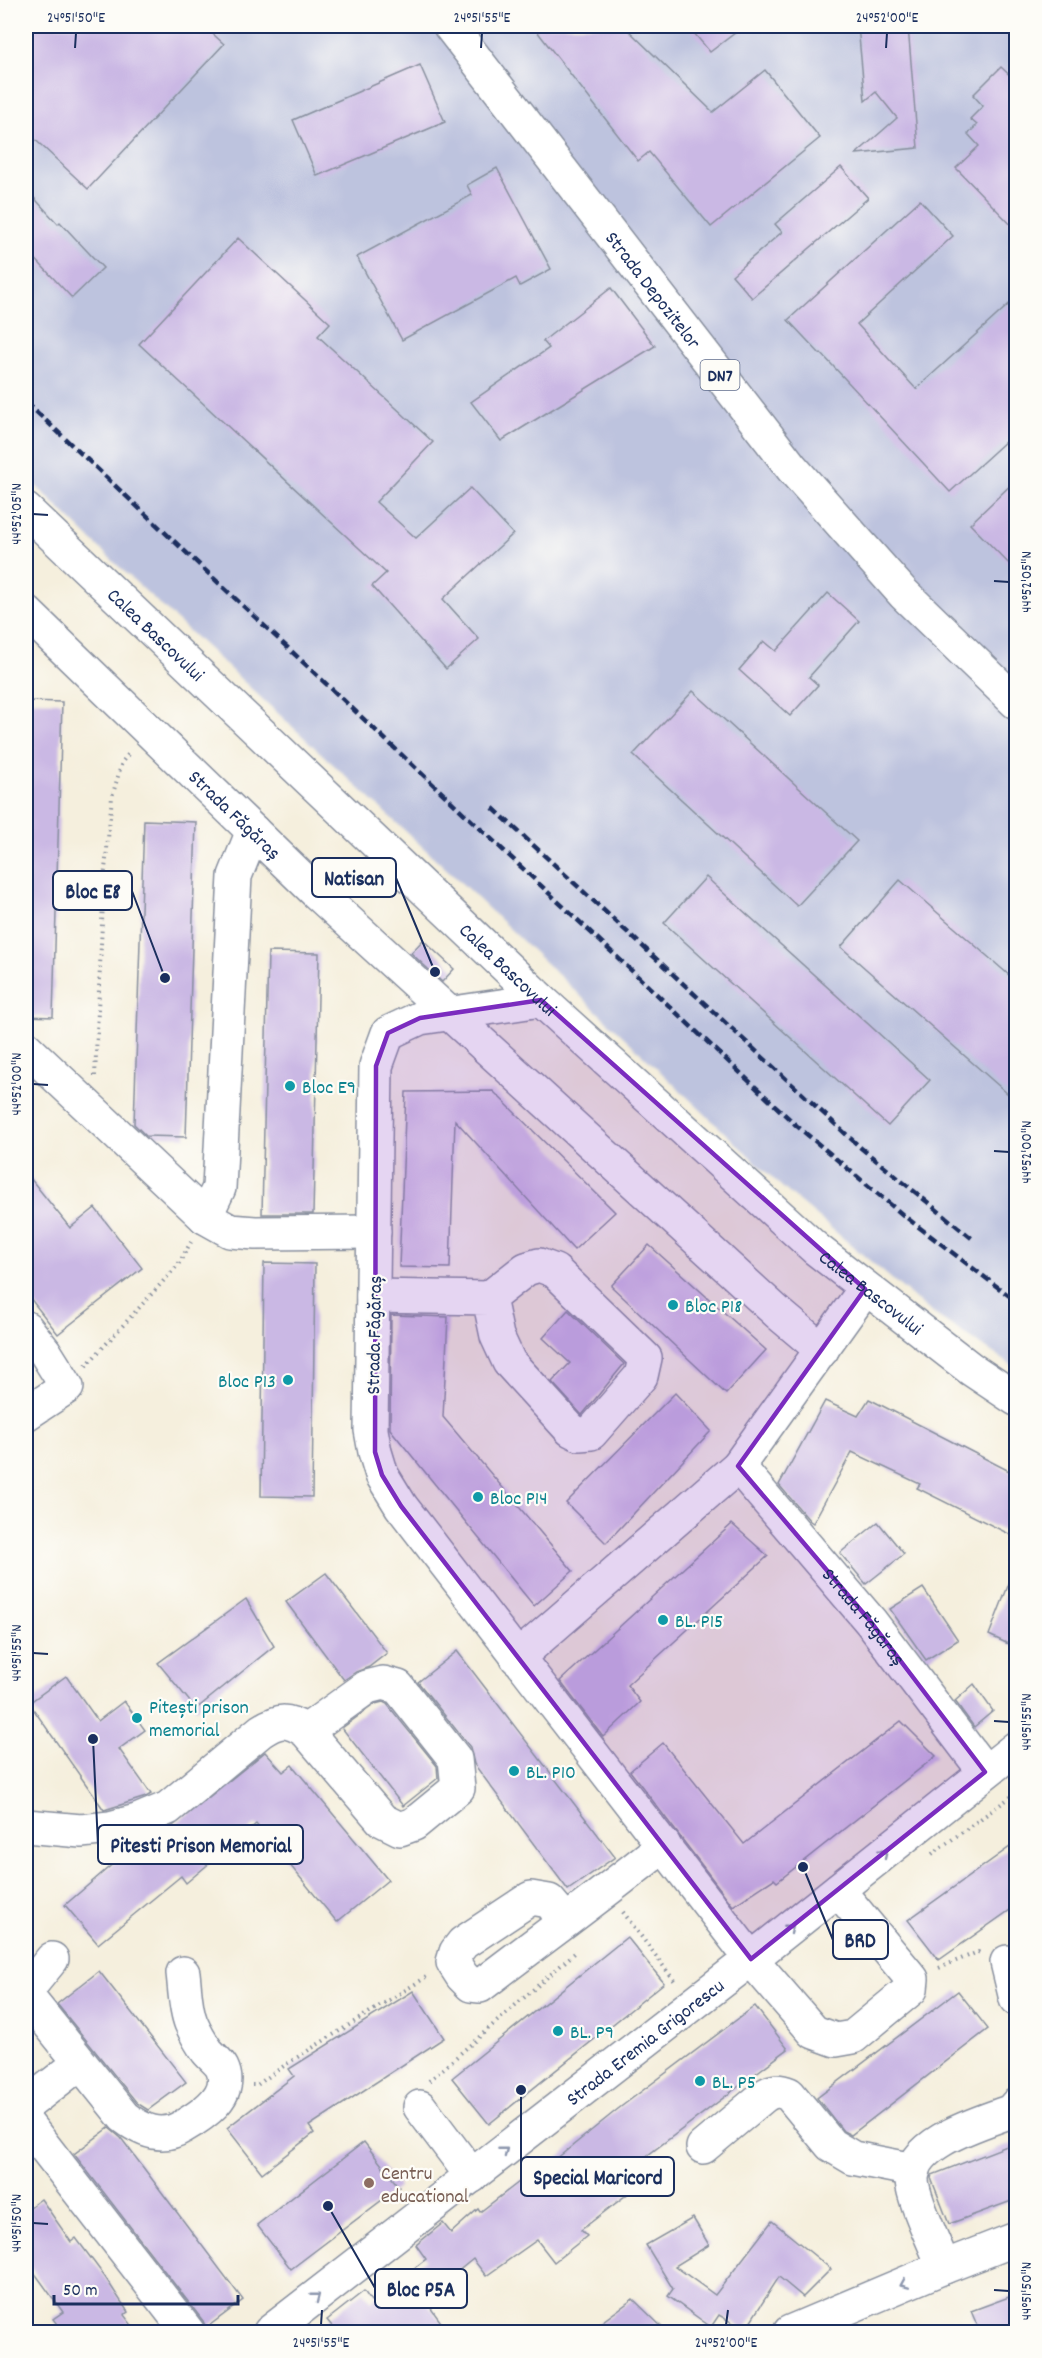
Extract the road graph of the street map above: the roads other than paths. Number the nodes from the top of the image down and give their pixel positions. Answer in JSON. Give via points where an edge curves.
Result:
{"nodes":[{"id":1,"x":450,"y":26,"type":"edge"},
{"id":2,"x":26,"y":510,"type":"edge"},
{"id":3,"x":26,"y":612,"type":"edge"},
{"id":4,"x":1017,"y":702,"type":"edge"},
{"id":5,"x":253,"y":831,"type":"junction"},
{"id":6,"x":541,"y":1000,"type":"junction"},
{"id":7,"x":450,"y":1014,"type":"junction"},
{"id":8,"x":26,"y":1048,"type":"edge"},
{"id":9,"x":205,"y":1217,"type":"junction"},
{"id":10,"x":374,"y":1232,"type":"junction"},
{"id":11,"x":865,"y":1288,"type":"junction"},
{"id":12,"x":373,"y":1296,"type":"junction"},
{"id":13,"x":489,"y":1298,"type":"junction"},
{"id":14,"x":26,"y":1328,"type":"edge"},
{"id":15,"x":822,"y":1350,"type":"junction"},
{"id":16,"x":1017,"y":1400,"type":"edge"},
{"id":17,"x":26,"y":1414,"type":"edge"},
{"id":18,"x":738,"y":1466,"type":"junction"},
{"id":19,"x":517,"y":1658,"type":"junction"},
{"id":20,"x":306,"y":1731,"type":"junction"},
{"id":21,"x":1017,"y":1748,"type":"edge"},
{"id":22,"x":985,"y":1772,"type":"junction"},
{"id":23,"x":26,"y":1826,"type":"edge"},
{"id":24,"x":664,"y":1845,"type":"junction"},
{"id":25,"x":838,"y":1890,"type":"junction"},
{"id":26,"x":562,"y":1924,"type":"junction"},
{"id":27,"x":52,"y":1959,"type":"dead end"},
{"id":28,"x":751,"y":1959,"type":"junction"},
{"id":29,"x":1007,"y":1962,"type":"road end"},
{"id":30,"x":183,"y":1973,"type":"dead end"},
{"id":31,"x":26,"y":1993,"type":"edge"},
{"id":32,"x":1017,"y":1999,"type":"edge"},
{"id":33,"x":80,"y":2063,"type":"junction"},
{"id":34,"x":26,"y":2105,"type":"edge"},
{"id":35,"x":1017,"y":2105,"type":"edge"},
{"id":36,"x":420,"y":2107,"type":"road end"},
{"id":37,"x":26,"y":2123,"type":"edge"},
{"id":38,"x":703,"y":2147,"type":"dead end"},
{"id":39,"x":914,"y":2170,"type":"junction"},
{"id":40,"x":472,"y":2176,"type":"junction"},
{"id":41,"x":1017,"y":2239,"type":"edge"},
{"id":42,"x":944,"y":2267,"type":"junction"},
{"id":43,"x":188,"y":2332,"type":"edge"},
{"id":44,"x":270,"y":2332,"type":"edge"},
{"id":45,"x":790,"y":2332,"type":"edge"}],
"edges":[{"from":1,"to":4,"type":"street","name":"Strada Depozitelor","number":"DN7","via":[[792,468],[904,594]]},
{"from":2,"to":6,"type":"street","name":"Calea Bascovului"},
{"from":3,"to":5,"type":"street","name":"Strada Făgăraș"},
{"from":5,"to":7,"type":"street","name":"Strada Făgăraș"},
{"from":5,"to":9,"type":"street","via":[[235,876],[219,1188]]},
{"from":6,"to":7,"type":"street","name":"Strada Făgăraș"},
{"from":6,"to":11,"type":"street","name":"Calea Bascovului","via":[[816,1249]]},
{"from":7,"to":10,"type":"street","name":"Strada Făgăraș","via":[[420,1018],[388,1033],[376,1066]]},
{"from":7,"to":15,"type":"street","name":"Strada Făgăraș"},
{"from":8,"to":9,"type":"street"},
{"from":9,"to":10,"type":"street","via":[[230,1231]]},
{"from":10,"to":12,"type":"street","name":"Strada Făgăraș"},
{"from":11,"to":15,"type":"street"},
{"from":11,"to":16,"type":"street","name":"Calea Bascovului"},
{"from":12,"to":13,"type":"street"},
{"from":12,"to":19,"type":"street","name":"Strada Făgăraș","via":[[371,1430],[382,1475],[401,1506]]},
{"from":13,"to":13,"type":"street","via":[[526,1269],[539,1264],[555,1270],[645,1358],[641,1376],[591,1433],[571,1430],[509,1362],[497,1336]]},
{"from":14,"to":17,"type":"street","via":[[67,1387]]},
{"from":15,"to":18,"type":"street"},
{"from":18,"to":19,"type":"street"},
{"from":18,"to":22,"type":"street","name":"Strada Făgăraș","via":[[871,1622]]},
{"from":19,"to":24,"type":"street","name":"Strada Făgăraș"},
{"from":20,"to":20,"type":"street","via":[[367,1687],[383,1683],[398,1688],[455,1759],[458,1788],[414,1824],[400,1829],[382,1820]]},
{"from":20,"to":23,"type":"street","via":[[292,1723],[276,1722],[168,1808],[137,1821],[81,1831]]},
{"from":21,"to":22,"type":"street","name":"Strada Eremia Grigorescu"},
{"from":25,"to":22,"type":"street","name":"Strada Eremia Grigorescu","one_way":true},
{"from":24,"to":26,"type":"street"},
{"from":24,"to":28,"type":"street","name":"Strada Făgăraș"},
{"from":28,"to":25,"type":"street","name":"Strada Eremia Grigorescu","one_way":true},
{"from":25,"to":28,"type":"street","name":"Strada Făgăraș","via":[[912,1978],[911,1989],[853,2037],[836,2040],[814,2032]]},
{"from":26,"to":26,"type":"street","via":[[549,1901],[531,1898],[463,1943],[453,1962],[471,1985],[480,1986]]},
{"from":27,"to":31,"type":"street"},
{"from":40,"to":28,"type":"street","name":"Strada Eremia Grigorescu","one_way":true},
{"from":29,"to":32,"type":"street"},
{"from":30,"to":33,"type":"street","via":[[190,2022],[204,2048],[222,2068],[224,2081],[221,2096],[201,2115],[175,2132],[140,2129],[124,2117]]},
{"from":31,"to":33,"type":"street"},
{"from":33,"to":34,"type":"street"},
{"from":35,"to":39,"type":"street","via":[[929,2148]]},
{"from":36,"to":40,"type":"street"},
{"from":37,"to":43,"type":"street"},
{"from":38,"to":39,"type":"street","via":[[764,2096],[782,2091],[789,2094],[831,2145],[845,2154]]},
{"from":39,"to":42,"type":"street","via":[[914,2192]]},
{"from":44,"to":40,"type":"street","name":"Strada Eremia Grigorescu","one_way":true},
{"from":41,"to":42,"type":"street"},
{"from":42,"to":45,"type":"street","one_way":true}]}
